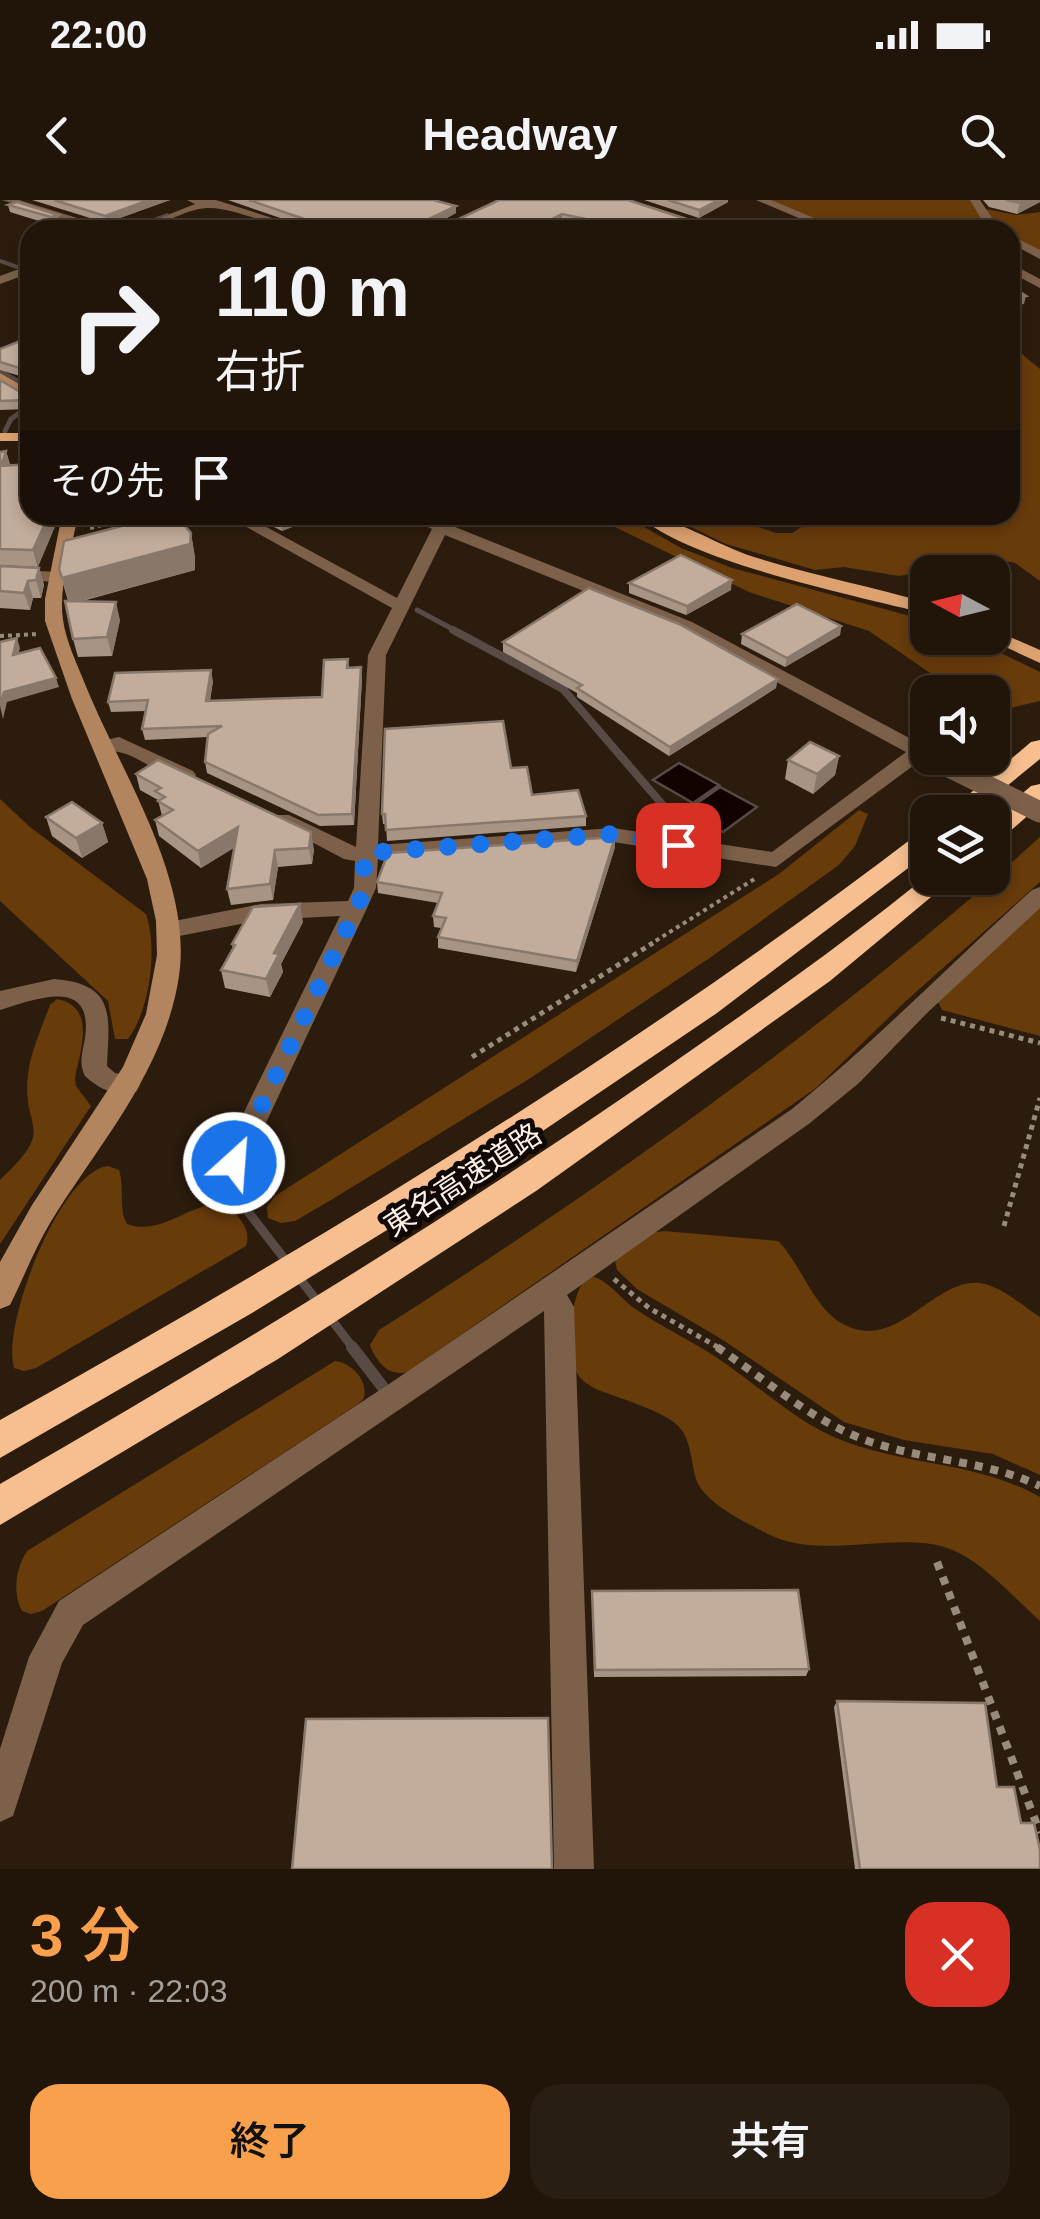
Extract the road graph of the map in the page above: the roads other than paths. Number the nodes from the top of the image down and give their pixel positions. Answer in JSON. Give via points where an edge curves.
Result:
{"nodes":[{"id":1,"x":7,"y":200,"type":"edge"},
{"id":2,"x":192,"y":200,"type":"edge"},
{"id":3,"x":621,"y":200,"type":"edge"},
{"id":4,"x":761,"y":200,"type":"edge"},
{"id":5,"x":212,"y":202,"type":"edge"},
{"id":6,"x":76,"y":220,"type":"edge"},
{"id":7,"x":163,"y":220,"type":"edge"},
{"id":8,"x":271,"y":220,"type":"edge"},
{"id":9,"x":686,"y":220,"type":"edge"},
{"id":10,"x":812,"y":220,"type":"edge"},
{"id":11,"x":69,"y":525,"type":"edge"},
{"id":12,"x":251,"y":525,"type":"edge"},
{"id":13,"x":442,"y":525,"type":"edge"},
{"id":14,"x":453,"y":525,"type":"edge"},
{"id":15,"x":664,"y":525,"type":"edge"},
{"id":16,"x":0,"y":574,"type":"edge"},
{"id":17,"x":58,"y":577,"type":"junction"},
{"id":18,"x":910,"y":604,"type":"edge"},
{"id":19,"x":402,"y":605,"type":"junction"},
{"id":20,"x":1010,"y":643,"type":"edge"},
{"id":21,"x":1040,"y":658,"type":"edge"},
{"id":22,"x":104,"y":746,"type":"junction"},
{"id":23,"x":910,"y":747,"type":"edge"},
{"id":24,"x":1040,"y":748,"type":"edge"},
{"id":25,"x":910,"y":768,"type":"edge"},
{"id":26,"x":965,"y":775,"type":"edge"},
{"id":27,"x":208,"y":786,"type":"edge"},
{"id":28,"x":1040,"y":792,"type":"edge"},
{"id":29,"x":981,"y":795,"type":"edge"},
{"id":30,"x":262,"y":812,"type":"edge"},
{"id":31,"x":1040,"y":812,"type":"edge"},
{"id":32,"x":1010,"y":818,"type":"edge"},
{"id":33,"x":910,"y":852,"type":"edge"},
{"id":34,"x":366,"y":853,"type":"junction"},
{"id":35,"x":919,"y":895,"type":"edge"},
{"id":36,"x":1040,"y":896,"type":"edge"},
{"id":37,"x":356,"y":908,"type":"junction"},
{"id":38,"x":168,"y":930,"type":"junction"},
{"id":39,"x":0,"y":1000,"type":"edge"},
{"id":40,"x":127,"y":1085,"type":"junction"},
{"id":41,"x":234,"y":1163,"type":"dead end"},
{"id":42,"x":545,"y":1292,"type":"junction"},
{"id":43,"x":0,"y":1296,"type":"edge"},
{"id":44,"x":0,"y":1440,"type":"edge"},
{"id":45,"x":0,"y":1506,"type":"edge"},
{"id":46,"x":0,"y":1803,"type":"edge"},
{"id":47,"x":574,"y":1869,"type":"edge"}],
"edges":[{"from":1,"to":6,"type":"street"},
{"from":2,"to":5,"type":"street"},
{"from":3,"to":9,"type":"street"},
{"from":4,"to":10,"type":"street"},
{"from":5,"to":7,"type":"street"},
{"from":5,"to":8,"type":"street"},
{"from":11,"to":17,"type":"street"},
{"from":12,"to":19,"type":"street"},
{"from":13,"to":19,"type":"street"},
{"from":14,"to":23,"type":"street","via":[[686,626]]},
{"from":15,"to":18,"type":"main road","via":[[741,560]]},
{"from":16,"to":17,"type":"street"},
{"from":17,"to":22,"type":"street","via":[[56,631]]},
{"from":19,"to":34,"type":"street","via":[[377,654]]},
{"from":20,"to":21,"type":"main road"},
{"from":22,"to":27,"type":"street","via":[[119,742]]},
{"from":22,"to":38,"type":"street","via":[[160,883]]},
{"from":24,"to":29,"type":"highway"},
{"from":25,"to":34,"type":"street","via":[[776,860],[613,834]]},
{"from":26,"to":31,"type":"street","bridge":true},
{"from":28,"to":32,"type":"highway"},
{"from":30,"to":34,"type":"street","via":[[352,854]]},
{"from":33,"to":44,"type":"highway","name":"東名高速道路","via":[[561,1104],[357,1233]]},
{"from":34,"to":37,"type":"street","via":[[365,888]]},
{"from":35,"to":45,"type":"highway","name":"東名高速道路","via":[[598,1132],[388,1271]]},
{"from":36,"to":42,"type":"street","via":[[801,1116]]},
{"from":37,"to":38,"type":"street","via":[[261,912]]},
{"from":37,"to":41,"type":"street"},
{"from":38,"to":40,"type":"street","via":[[164,993]]},
{"from":39,"to":40,"type":"street","via":[[49,987],[87,999],[98,1018],[94,1069],[107,1081]]},
{"from":40,"to":43,"type":"street","via":[[31,1226]]},
{"from":42,"to":46,"type":"street","via":[[70,1614],[46,1656]]},
{"from":42,"to":47,"type":"street","via":[[559,1306]]}]}
